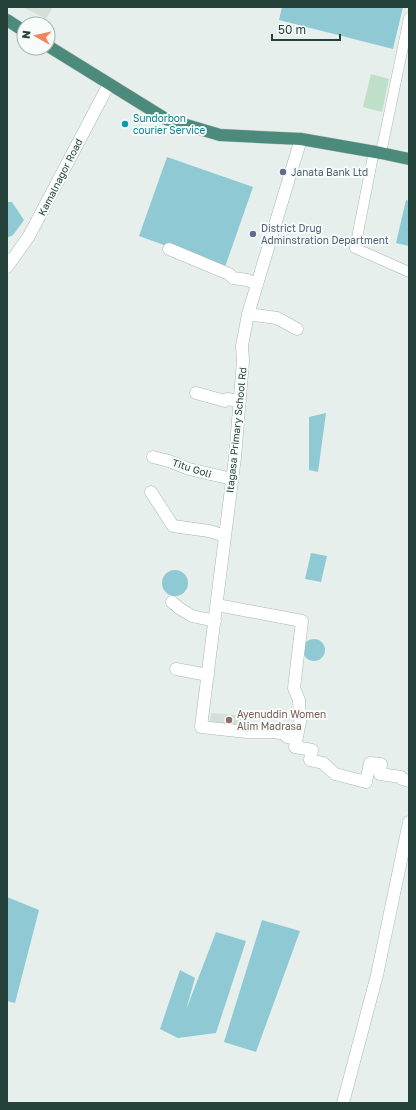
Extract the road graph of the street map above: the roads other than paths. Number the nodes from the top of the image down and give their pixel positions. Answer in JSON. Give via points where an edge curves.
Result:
{"nodes":[{"id":1,"x":409,"y":18,"type":"edge"},
{"id":2,"x":7,"y":20,"type":"edge"},
{"id":3,"x":16,"y":26,"type":"edge"},
{"id":4,"x":56,"y":51,"type":"edge"},
{"id":5,"x":109,"y":84,"type":"junction"},
{"id":6,"x":301,"y":139,"type":"junction"},
{"id":7,"x":377,"y":152,"type":"junction"},
{"id":8,"x":409,"y":159,"type":"edge"},
{"id":9,"x":169,"y":249,"type":"dead end"},
{"id":10,"x":7,"y":267,"type":"edge"},
{"id":11,"x":409,"y":272,"type":"edge"},
{"id":12,"x":257,"y":284,"type":"junction"},
{"id":13,"x":248,"y":314,"type":"junction"},
{"id":14,"x":297,"y":329,"type":"dead end"},
{"id":15,"x":196,"y":393,"type":"dead end"},
{"id":16,"x":240,"y":401,"type":"junction"},
{"id":17,"x":153,"y":457,"type":"dead end"},
{"id":18,"x":232,"y":479,"type":"junction"},
{"id":19,"x":151,"y":492,"type":"dead end"},
{"id":20,"x":225,"y":536,"type":"junction"},
{"id":21,"x":172,"y":602,"type":"dead end"},
{"id":22,"x":216,"y":605,"type":"junction"},
{"id":23,"x":215,"y":621,"type":"junction"},
{"id":24,"x":176,"y":669,"type":"dead end"},
{"id":25,"x":208,"y":675,"type":"junction"},
{"id":26,"x":296,"y":739,"type":"junction"},
{"id":27,"x":409,"y":781,"type":"edge"},
{"id":28,"x":409,"y":822,"type":"edge"},
{"id":29,"x":343,"y":1103,"type":"edge"}],
"edges":[{"from":1,"to":7,"type":"street"},
{"from":2,"to":3,"type":"highway"},
{"from":4,"to":5,"type":"highway"},
{"from":5,"to":6,"type":"highway","via":[[166,119],[220,135]]},
{"from":5,"to":10,"type":"street","name":"Kamalnagor Road","via":[[29,236]]},
{"from":6,"to":7,"type":"highway"},
{"from":6,"to":12,"type":"street","name":"Itagasa Primary School Rd"},
{"from":7,"to":8,"type":"highway"},
{"from":7,"to":11,"type":"street","via":[[355,248]]},
{"from":9,"to":12,"type":"street","via":[[233,278]]},
{"from":12,"to":13,"type":"street","name":"Itagasa Primary School Rd"},
{"from":13,"to":14,"type":"street","via":[[277,318]]},
{"from":13,"to":16,"type":"street","name":"Itagasa Primary School Rd","via":[[242,346]]},
{"from":15,"to":16,"type":"street","via":[[225,401]]},
{"from":16,"to":18,"type":"street","name":"Itagasa Primary School Rd"},
{"from":17,"to":18,"type":"street","name":"Titu Goli"},
{"from":18,"to":20,"type":"street","name":"Itagasa Primary School Rd"},
{"from":19,"to":20,"type":"street","via":[[173,526]]},
{"from":20,"to":22,"type":"street","name":"Itagasa Primary School Rd"},
{"from":21,"to":23,"type":"street","via":[[192,616]]},
{"from":22,"to":23,"type":"street","name":"Itagasa Primary School Rd"},
{"from":22,"to":26,"type":"street","via":[[302,621],[294,688],[300,721]]},
{"from":23,"to":25,"type":"street","name":"Itagasa Primary School Rd"},
{"from":24,"to":25,"type":"street"},
{"from":25,"to":26,"type":"street","name":"Itagasa Primary School Rd","via":[[202,727],[274,732],[287,734],[287,737]]},
{"from":26,"to":27,"type":"street","via":[[294,747],[312,750],[310,760],[322,763],[334,774],[366,782],[370,763],[381,764],[380,774],[402,777]]},
{"from":28,"to":29,"type":"street","via":[[377,975]]}]}
